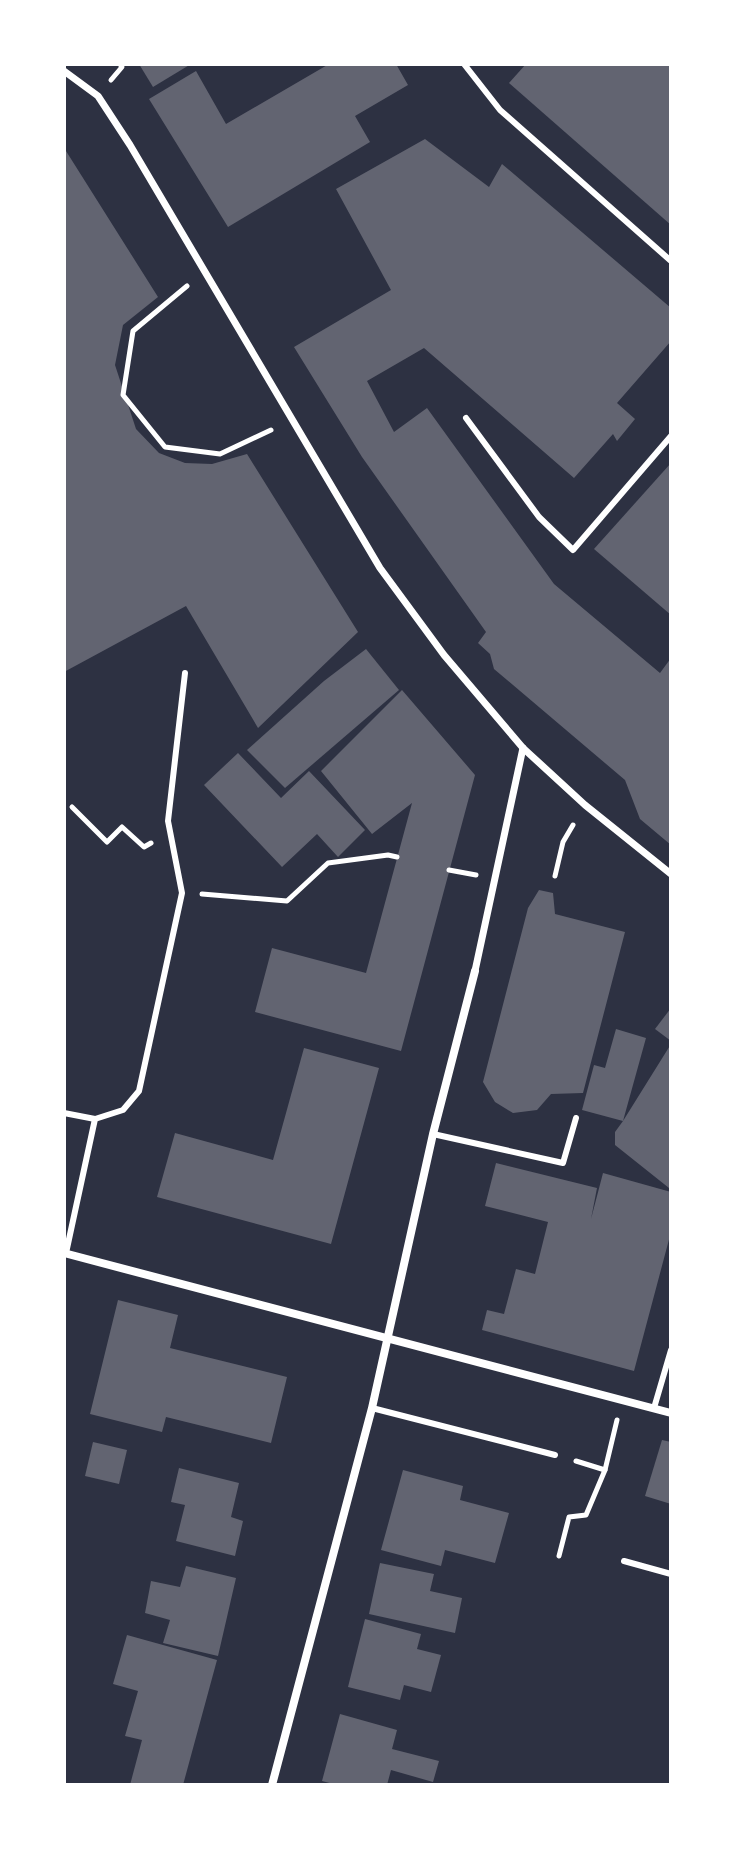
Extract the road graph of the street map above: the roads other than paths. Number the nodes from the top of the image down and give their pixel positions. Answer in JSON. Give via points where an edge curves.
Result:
{"nodes":[{"id":1,"x":464,"y":64,"type":"edge"},
{"id":2,"x":64,"y":71,"type":"edge"},
{"id":3,"x":671,"y":261,"type":"edge"},
{"id":4,"x":466,"y":418,"type":"dead end"},
{"id":5,"x":671,"y":436,"type":"edge"},
{"id":6,"x":185,"y":673,"type":"dead end"},
{"id":7,"x":523,"y":748,"type":"junction"},
{"id":8,"x":671,"y":874,"type":"edge"},
{"id":9,"x":475,"y":971,"type":"joint"},
{"id":10,"x":64,"y":1113,"type":"edge"},
{"id":11,"x":576,"y":1118,"type":"dead end"},
{"id":12,"x":95,"y":1119,"type":"junction"},
{"id":13,"x":433,"y":1134,"type":"junction"},
{"id":14,"x":65,"y":1253,"type":"edge"},
{"id":15,"x":388,"y":1340,"type":"junction"},
{"id":16,"x":671,"y":1350,"type":"edge"},
{"id":17,"x":372,"y":1408,"type":"junction"},
{"id":18,"x":654,"y":1408,"type":"junction"},
{"id":19,"x":671,"y":1413,"type":"edge"},
{"id":20,"x":555,"y":1455,"type":"road end"},
{"id":21,"x":624,"y":1561,"type":"dead end"},
{"id":22,"x":671,"y":1574,"type":"edge"},
{"id":23,"x":272,"y":1785,"type":"edge"}],
"edges":[{"from":1,"to":3,"type":"lane","via":[[500,110]]},
{"from":2,"to":7,"type":"street","via":[[98,96],[380,568],[444,655]]},
{"from":4,"to":5,"type":"lane","via":[[539,517],[573,550]]},
{"from":6,"to":12,"type":"lane","via":[[168,821],[182,893],[139,1091],[123,1110]]},
{"from":7,"to":8,"type":"street"},
{"from":7,"to":9,"type":"street"},
{"from":9,"to":13,"type":"street"},
{"from":10,"to":12,"type":"lane"},
{"from":11,"to":13,"type":"lane","via":[[563,1163]]},
{"from":12,"to":14,"type":"lane"},
{"from":13,"to":15,"type":"street"},
{"from":14,"to":15,"type":"street"},
{"from":15,"to":17,"type":"street"},
{"from":15,"to":18,"type":"street"},
{"from":16,"to":18,"type":"lane"},
{"from":17,"to":20,"type":"lane"},
{"from":17,"to":23,"type":"street"},
{"from":18,"to":19,"type":"street"},
{"from":21,"to":22,"type":"lane"}]}
